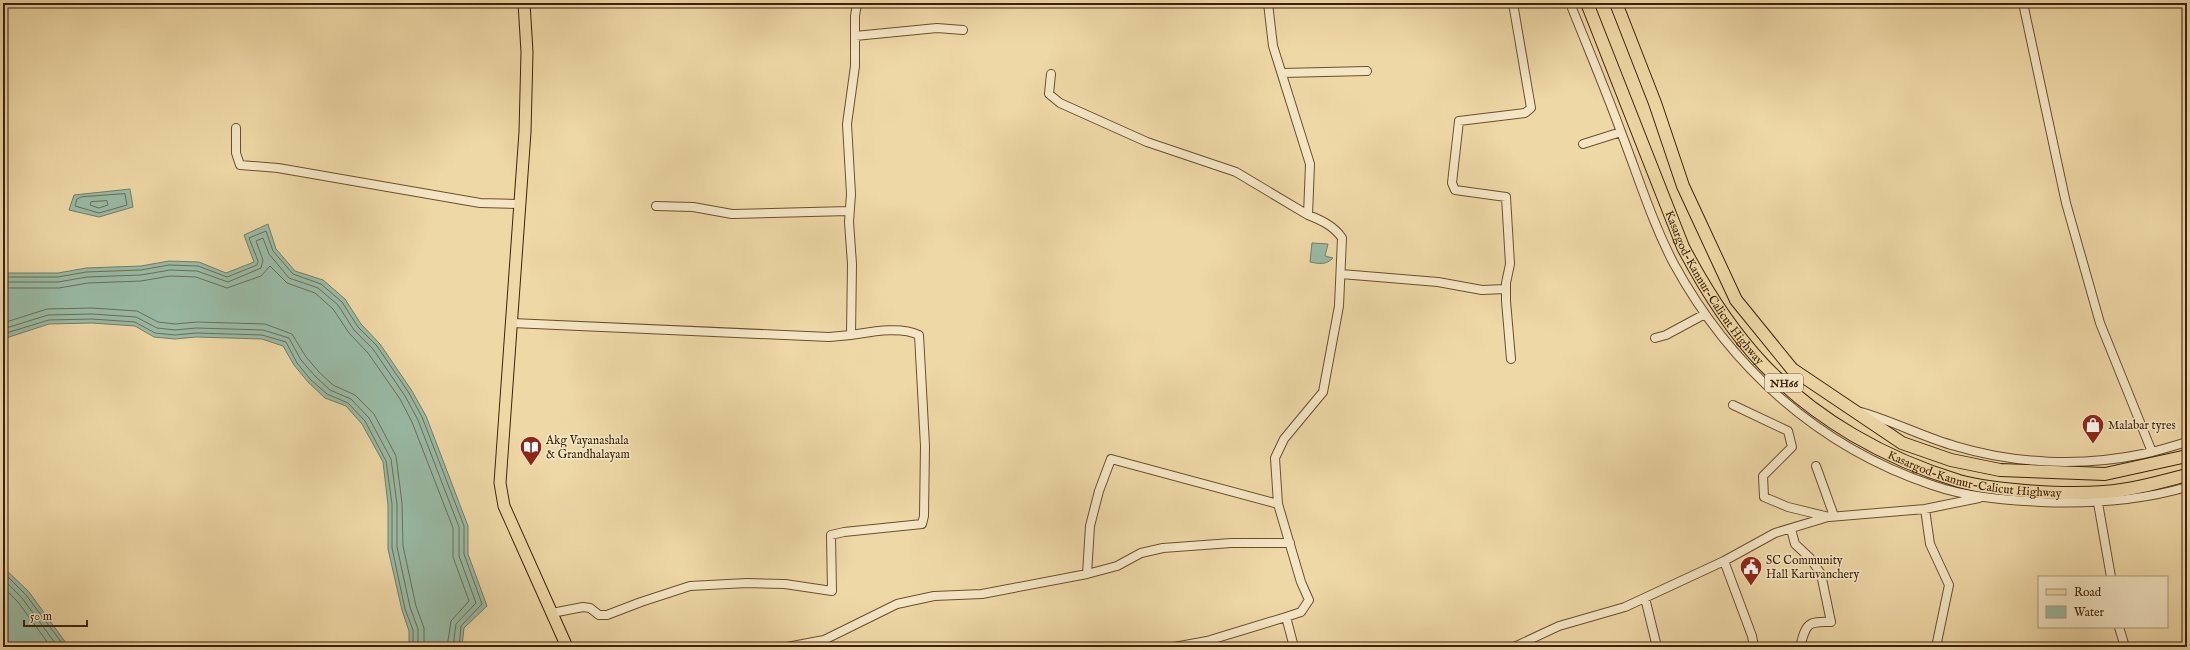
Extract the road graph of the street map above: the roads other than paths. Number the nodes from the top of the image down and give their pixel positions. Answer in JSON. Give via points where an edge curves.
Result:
{"nodes":[{"id":1,"x":524,"y":3,"type":"edge"},
{"id":2,"x":857,"y":3,"type":"edge"},
{"id":3,"x":1268,"y":3,"type":"edge"},
{"id":4,"x":1513,"y":3,"type":"edge"},
{"id":5,"x":1570,"y":3,"type":"edge"},
{"id":6,"x":1587,"y":3,"type":"edge"},
{"id":7,"x":1616,"y":3,"type":"edge"},
{"id":8,"x":2023,"y":3,"type":"edge"},
{"id":9,"x":963,"y":30,"type":"dead end"},
{"id":10,"x":855,"y":36,"type":"junction"},
{"id":11,"x":1367,"y":71,"type":"dead end"},
{"id":12,"x":1282,"y":73,"type":"junction"},
{"id":13,"x":1051,"y":74,"type":"dead end"},
{"id":14,"x":236,"y":128,"type":"dead end"},
{"id":15,"x":1621,"y":132,"type":"junction"},
{"id":16,"x":1583,"y":144,"type":"dead end"},
{"id":17,"x":519,"y":204,"type":"junction"},
{"id":18,"x":656,"y":206,"type":"dead end"},
{"id":19,"x":849,"y":211,"type":"junction"},
{"id":20,"x":1308,"y":215,"type":"junction"},
{"id":21,"x":1341,"y":274,"type":"junction"},
{"id":22,"x":1506,"y":289,"type":"junction"},
{"id":23,"x":1705,"y":314,"type":"junction"},
{"id":24,"x":512,"y":323,"type":"junction"},
{"id":25,"x":851,"y":334,"type":"junction"},
{"id":26,"x":1655,"y":338,"type":"dead end"},
{"id":27,"x":1511,"y":359,"type":"dead end"},
{"id":28,"x":1733,"y":406,"type":"dead end"},
{"id":29,"x":1849,"y":408,"type":"junction"},
{"id":30,"x":2187,"y":442,"type":"edge"},
{"id":31,"x":2152,"y":452,"type":"junction"},
{"id":32,"x":2187,"y":456,"type":"edge"},
{"id":33,"x":1816,"y":466,"type":"dead end"},
{"id":34,"x":2187,"y":475,"type":"edge"},
{"id":35,"x":2187,"y":488,"type":"edge"},
{"id":36,"x":1983,"y":497,"type":"junction"},
{"id":37,"x":2098,"y":503,"type":"junction"},
{"id":38,"x":1278,"y":504,"type":"junction"},
{"id":39,"x":1925,"y":509,"type":"junction"},
{"id":40,"x":1832,"y":517,"type":"junction"},
{"id":41,"x":1791,"y":529,"type":"junction"},
{"id":42,"x":1290,"y":543,"type":"junction"},
{"id":43,"x":1724,"y":561,"type":"junction"},
{"id":44,"x":1087,"y":574,"type":"junction"},
{"id":45,"x":2110,"y":576,"type":"edge"},
{"id":46,"x":1645,"y":598,"type":"junction"},
{"id":47,"x":552,"y":613,"type":"junction"},
{"id":48,"x":1286,"y":617,"type":"junction"},
{"id":49,"x":2120,"y":628,"type":"edge"},
{"id":50,"x":567,"y":647,"type":"edge"},
{"id":51,"x":787,"y":647,"type":"edge"},
{"id":52,"x":1174,"y":647,"type":"edge"},
{"id":53,"x":1294,"y":647,"type":"edge"},
{"id":54,"x":1514,"y":647,"type":"edge"},
{"id":55,"x":1657,"y":647,"type":"edge"},
{"id":56,"x":1754,"y":647,"type":"edge"},
{"id":57,"x":1800,"y":647,"type":"edge"},
{"id":58,"x":1936,"y":647,"type":"edge"},
{"id":59,"x":2125,"y":647,"type":"edge"}],
"edges":[{"from":1,"to":17,"type":"main road","via":[[527,52],[525,132]]},
{"from":2,"to":10,"type":"street"},
{"from":3,"to":12,"type":"street","via":[[1273,46]]},
{"from":4,"to":22,"type":"street","via":[[1531,108],[1525,113],[1459,121],[1452,183],[1455,190],[1506,197],[1510,264]]},
{"from":5,"to":15,"type":"street"},
{"from":6,"to":34,"type":"highway","name":"Kasargod-Kannur-Calicut Highway","number":"NH66","via":[[1683,247],[1702,283],[1729,323],[1763,364],[1800,399],[1845,431],[1903,461],[1960,481],[2012,489],[2104,492]]},
{"from":7,"to":29,"type":"highway","name":"Kasargod-Kannur-Calicut Highway","number":"NH66","via":[[1655,103],[1683,186],[1736,300],[1792,369]]},
{"from":8,"to":31,"type":"street","via":[[2066,203],[2100,323]]},
{"from":9,"to":10,"type":"street","via":[[937,28]]},
{"from":10,"to":19,"type":"street","via":[[855,66],[847,124],[851,194]]},
{"from":11,"to":12,"type":"street"},
{"from":12,"to":20,"type":"street","via":[[1310,164]]},
{"from":13,"to":20,"type":"street","via":[[1049,94],[1060,103],[1147,142],[1236,172]]},
{"from":14,"to":17,"type":"street","via":[[236,153],[240,165],[278,168],[480,203]]},
{"from":15,"to":16,"type":"street"},
{"from":15,"to":23,"type":"street","via":[[1674,264]]},
{"from":17,"to":24,"type":"main road"},
{"from":18,"to":19,"type":"street","via":[[693,207],[732,214]]},
{"from":19,"to":25,"type":"street","via":[[852,264]]},
{"from":20,"to":21,"type":"street","via":[[1324,222],[1342,238]]},
{"from":21,"to":22,"type":"street","via":[[1438,282],[1482,290]]},
{"from":21,"to":38,"type":"street","via":[[1339,306],[1323,392],[1284,439],[1275,458]]},
{"from":22,"to":27,"type":"street"},
{"from":23,"to":26,"type":"street","via":[[1666,335]]},
{"from":23,"to":36,"type":"street","via":[[1758,378],[1795,411],[1839,442],[1932,486]]},
{"from":24,"to":25,"type":"street","via":[[821,336]]},
{"from":24,"to":47,"type":"main road","via":[[500,483],[502,496]]},
{"from":25,"to":47,"type":"street","via":[[884,331],[912,332],[919,335],[926,446],[922,524],[831,535],[832,591],[785,584],[690,586],[607,615],[599,615],[590,608]]},
{"from":28,"to":40,"type":"street","via":[[1788,431],[1792,448],[1763,476],[1764,497],[1788,507]]},
{"from":29,"to":31,"type":"street","via":[[1953,446],[2003,458],[2045,462],[2102,460]]},
{"from":29,"to":32,"type":"highway","name":"Kasargod-Kannur-Calicut Highway","number":"NH66","via":[[1902,443],[1951,460],[2000,470],[2105,474],[2174,461]]},
{"from":30,"to":31,"type":"street"},
{"from":33,"to":40,"type":"street"},
{"from":35,"to":37,"type":"street"},
{"from":36,"to":37,"type":"street","via":[[2031,502]]},
{"from":36,"to":39,"type":"street"},
{"from":37,"to":45,"type":"street"},
{"from":38,"to":42,"type":"street"},
{"from":38,"to":44,"type":"street","via":[[1111,459],[1099,490],[1090,526]]},
{"from":39,"to":40,"type":"street"},
{"from":39,"to":58,"type":"street","via":[[1930,544],[1949,585]]},
{"from":40,"to":41,"type":"street"},
{"from":41,"to":43,"type":"street","via":[[1775,533]]},
{"from":41,"to":57,"type":"street","via":[[1795,544],[1810,558],[1820,574],[1831,622],[1814,621],[1805,628]]},
{"from":42,"to":44,"type":"street","via":[[1231,543],[1163,548],[1141,553],[1117,566]]},
{"from":42,"to":48,"type":"street","via":[[1309,600],[1301,612]]},
{"from":43,"to":46,"type":"street"},
{"from":43,"to":56,"type":"street"},
{"from":44,"to":51,"type":"street","via":[[982,594],[934,596],[897,604],[824,640]]},
{"from":46,"to":54,"type":"street","via":[[1559,626]]},
{"from":46,"to":55,"type":"street"},
{"from":47,"to":50,"type":"main road"},
{"from":48,"to":52,"type":"street","via":[[1207,641]]},
{"from":48,"to":53,"type":"street"},
{"from":49,"to":59,"type":"street"}]}
